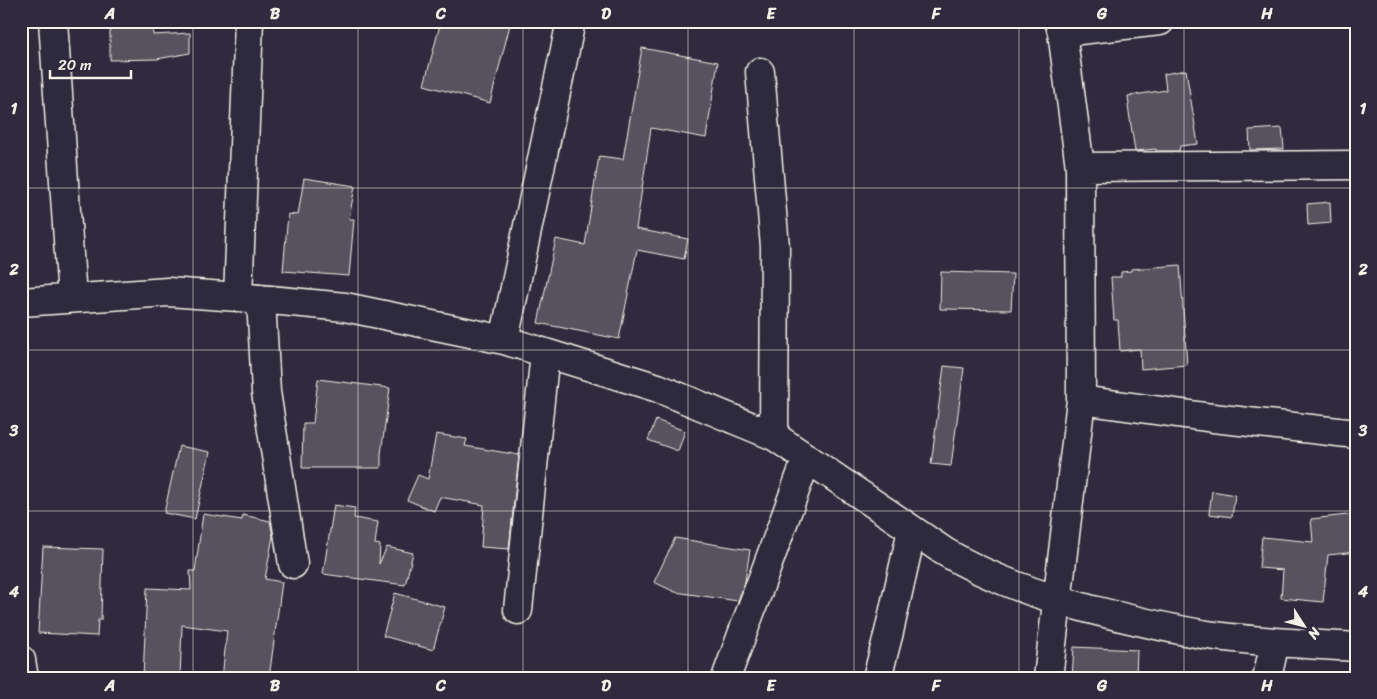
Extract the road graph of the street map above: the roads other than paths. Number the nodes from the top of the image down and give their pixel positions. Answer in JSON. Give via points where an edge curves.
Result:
{"nodes":[{"id":1,"x":52,"y":21,"type":"edge"},
{"id":2,"x":249,"y":21,"type":"edge"},
{"id":3,"x":571,"y":21,"type":"edge"},
{"id":4,"x":1160,"y":21,"type":"edge"},
{"id":5,"x":1060,"y":26,"type":"edge"},
{"id":6,"x":760,"y":72,"type":"dead end"},
{"id":7,"x":1356,"y":165,"type":"edge"},
{"id":8,"x":1080,"y":167,"type":"junction"},
{"id":9,"x":72,"y":298,"type":"junction"},
{"id":10,"x":250,"y":298,"type":"junction"},
{"id":11,"x":21,"y":302,"type":"edge"},
{"id":12,"x":504,"y":340,"type":"junction"},
{"id":13,"x":545,"y":353,"type":"junction"},
{"id":14,"x":1081,"y":400,"type":"junction"},
{"id":15,"x":1356,"y":434,"type":"edge"},
{"id":16,"x":774,"y":436,"type":"junction"},
{"id":17,"x":807,"y":458,"type":"junction"},
{"id":18,"x":912,"y":530,"type":"junction"},
{"id":19,"x":293,"y":564,"type":"dead end"},
{"id":20,"x":1058,"y":601,"type":"junction"},
{"id":21,"x":518,"y":610,"type":"dead end"},
{"id":22,"x":1275,"y":642,"type":"junction"},
{"id":23,"x":1356,"y":647,"type":"edge"},
{"id":24,"x":21,"y":660,"type":"edge"},
{"id":25,"x":24,"y":678,"type":"edge"},
{"id":26,"x":726,"y":678,"type":"edge"},
{"id":27,"x":877,"y":678,"type":"edge"},
{"id":28,"x":1048,"y":678,"type":"edge"},
{"id":29,"x":1267,"y":678,"type":"edge"}],
"edges":[{"from":1,"to":9,"type":"street"},
{"from":2,"to":10,"type":"street"},
{"from":3,"to":12,"type":"street"},
{"from":4,"to":5,"type":"street"},
{"from":5,"to":8,"type":"street"},
{"from":6,"to":16,"type":"street","via":[[775,246]]},
{"from":7,"to":8,"type":"street"},
{"from":8,"to":14,"type":"street"},
{"from":9,"to":10,"type":"street","via":[[168,292]]},
{"from":9,"to":11,"type":"street"},
{"from":10,"to":12,"type":"street","via":[[346,307]]},
{"from":10,"to":19,"type":"street"},
{"from":12,"to":13,"type":"street"},
{"from":13,"to":16,"type":"street","via":[[658,388]]},
{"from":13,"to":21,"type":"street"},
{"from":14,"to":15,"type":"street"},
{"from":14,"to":20,"type":"street"},
{"from":16,"to":17,"type":"street"},
{"from":17,"to":18,"type":"street"},
{"from":17,"to":26,"type":"street"},
{"from":18,"to":20,"type":"street","via":[[970,566]]},
{"from":18,"to":27,"type":"street"},
{"from":20,"to":22,"type":"street","via":[[1208,635]]},
{"from":20,"to":28,"type":"street"},
{"from":22,"to":23,"type":"street"},
{"from":22,"to":29,"type":"street"},
{"from":24,"to":25,"type":"street"}]}
